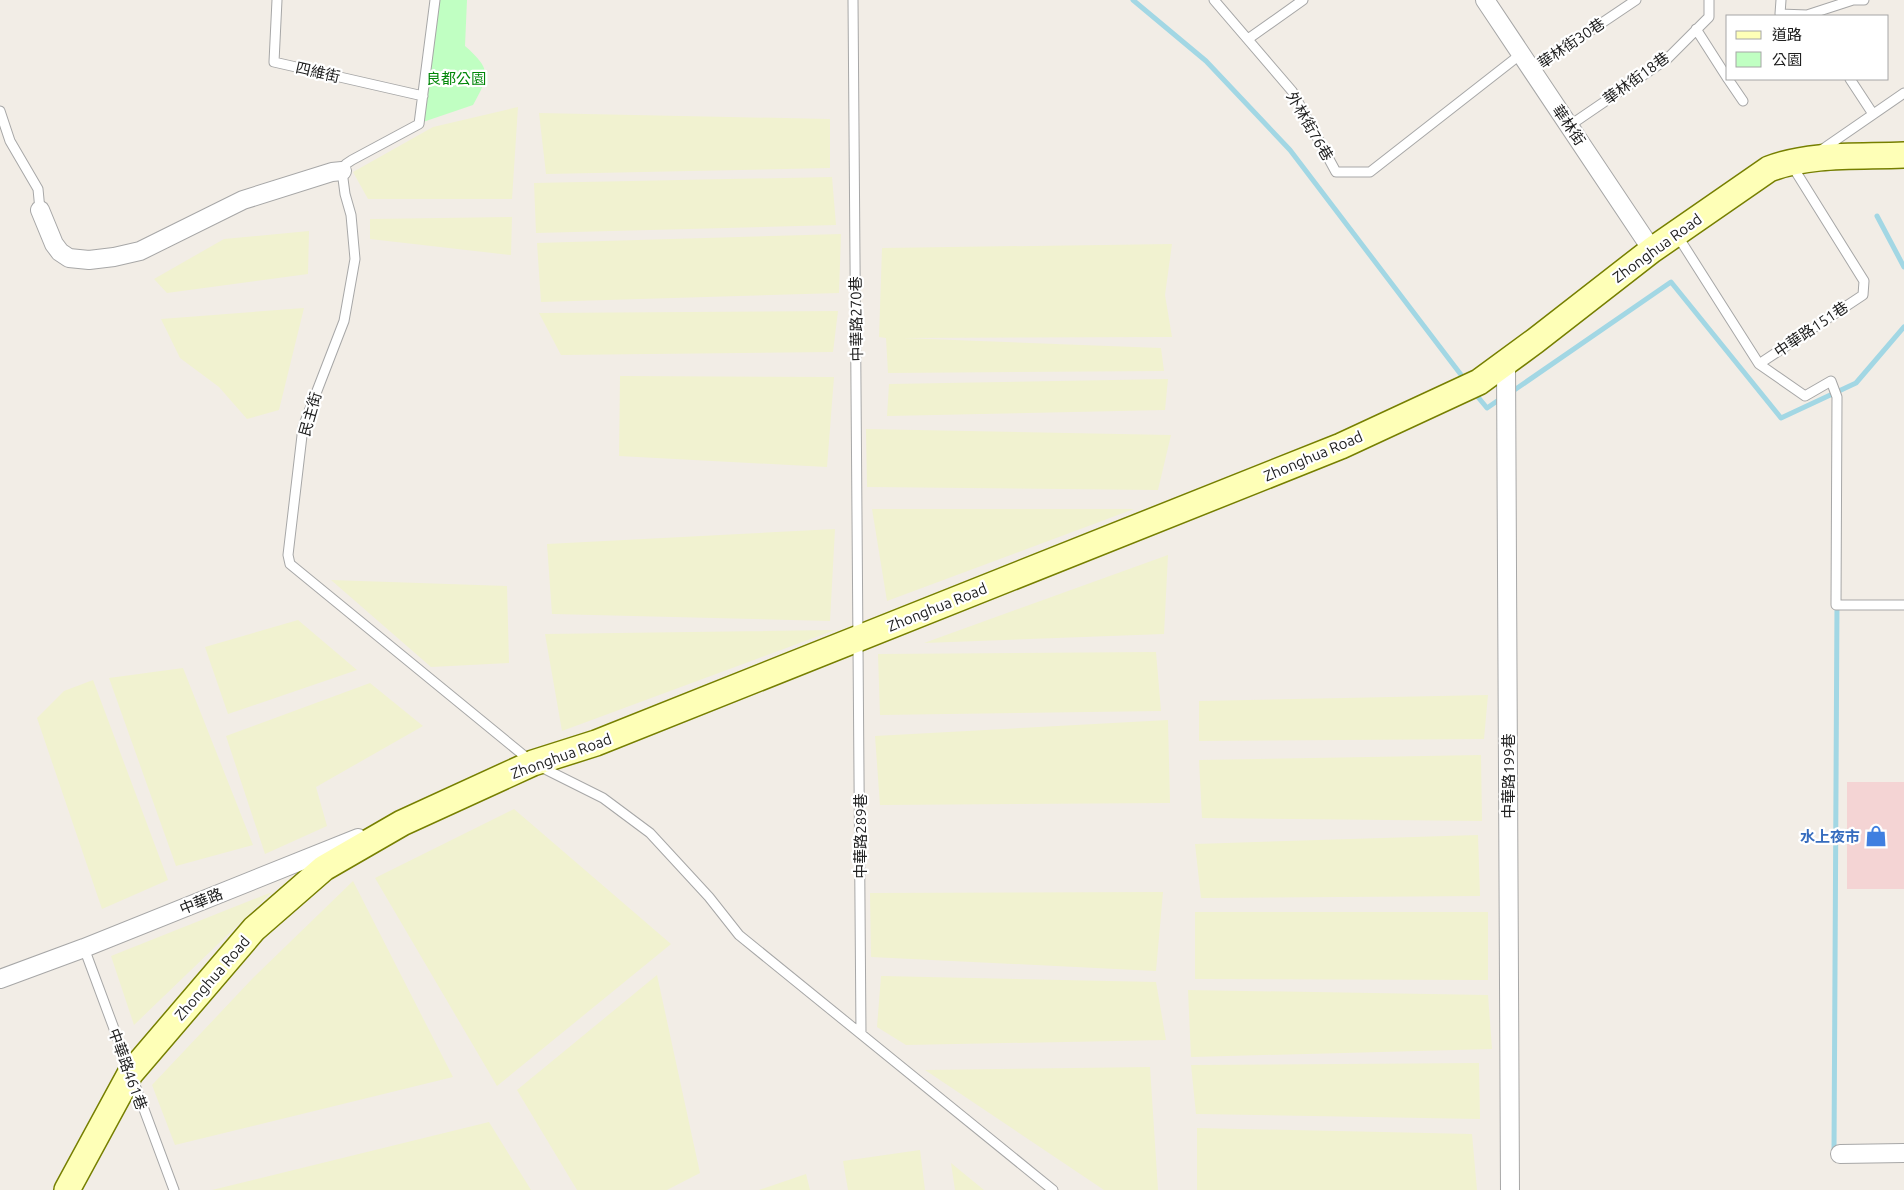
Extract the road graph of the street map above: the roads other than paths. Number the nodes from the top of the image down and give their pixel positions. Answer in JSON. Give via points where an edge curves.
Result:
{"nodes":[{"id":1,"x":278,"y":0,"type":"edge"},
{"id":2,"x":435,"y":0,"type":"edge"},
{"id":3,"x":853,"y":0,"type":"edge"},
{"id":4,"x":1214,"y":0,"type":"edge"},
{"id":5,"x":1303,"y":0,"type":"edge"},
{"id":6,"x":1486,"y":0,"type":"edge"},
{"id":7,"x":1636,"y":0,"type":"edge"},
{"id":8,"x":1710,"y":0,"type":"edge"},
{"id":9,"x":1781,"y":0,"type":"edge"},
{"id":10,"x":1853,"y":0,"type":"edge"},
{"id":11,"x":1864,"y":0,"type":"edge"},
{"id":12,"x":1794,"y":15,"type":"edge"},
{"id":13,"x":1810,"y":15,"type":"edge"},
{"id":14,"x":1696,"y":30,"type":"junction"},
{"id":15,"x":1248,"y":39,"type":"junction"},
{"id":16,"x":1522,"y":54,"type":"junction"},
{"id":17,"x":1532,"y":70,"type":"junction"},
{"id":18,"x":1726,"y":76,"type":"edge"},
{"id":19,"x":1729,"y":80,"type":"edge"},
{"id":20,"x":1851,"y":80,"type":"edge"},
{"id":21,"x":1904,"y":93,"type":"edge"},
{"id":22,"x":422,"y":96,"type":"junction"},
{"id":23,"x":1742,"y":101,"type":"dead end"},
{"id":24,"x":0,"y":111,"type":"edge"},
{"id":25,"x":1873,"y":114,"type":"junction"},
{"id":26,"x":1569,"y":126,"type":"junction"},
{"id":27,"x":1904,"y":155,"type":"edge"},
{"id":28,"x":1799,"y":160,"type":"junction"},
{"id":29,"x":342,"y":171,"type":"junction"},
{"id":30,"x":40,"y":210,"type":"joint"},
{"id":31,"x":1676,"y":234,"type":"junction"},
{"id":32,"x":1652,"y":250,"type":"junction"},
{"id":33,"x":1506,"y":362,"type":"junction"},
{"id":34,"x":1758,"y":364,"type":"junction"},
{"id":35,"x":1904,"y":605,"type":"edge"},
{"id":36,"x":859,"y":638,"type":"junction"},
{"id":37,"x":533,"y":763,"type":"junction"},
{"id":38,"x":402,"y":823,"type":"junction"},
{"id":39,"x":84,"y":948,"type":"junction"},
{"id":40,"x":0,"y":979,"type":"edge"},
{"id":41,"x":861,"y":1034,"type":"junction"},
{"id":42,"x":130,"y":1074,"type":"junction"},
{"id":43,"x":1904,"y":1153,"type":"edge"},
{"id":44,"x":1840,"y":1154,"type":"dead end"},
{"id":45,"x":67,"y":1190,"type":"edge"},
{"id":46,"x":174,"y":1190,"type":"edge"},
{"id":47,"x":1053,"y":1190,"type":"edge"},
{"id":48,"x":1510,"y":1190,"type":"edge"}],
"edges":[{"from":1,"to":22,"type":"lane","name":"四維街","via":[[274,62]]},
{"from":2,"to":22,"type":"lane"},
{"from":3,"to":36,"type":"lane","name":"中華路270巷"},
{"from":4,"to":15,"type":"lane","name":"外林街76巷"},
{"from":5,"to":15,"type":"lane"},
{"from":6,"to":16,"type":"street","name":"華林街"},
{"from":7,"to":17,"type":"lane","name":"華林街30巷"},
{"from":8,"to":14,"type":"lane","name":"華林街18巷","via":[[1709,16]]},
{"from":9,"to":12,"type":"lane","via":[[1780,14]]},
{"from":10,"to":11,"type":"lane"},
{"from":10,"to":13,"type":"lane"},
{"from":14,"to":18,"type":"lane"},
{"from":14,"to":26,"type":"lane","name":"華林街18巷","via":[[1667,59]]},
{"from":15,"to":16,"type":"lane","name":"外林街76巷","via":[[1292,91],[1336,172],[1370,172]]},
{"from":16,"to":17,"type":"street","name":"華林街"},
{"from":17,"to":26,"type":"street","name":"華林街"},
{"from":19,"to":23,"type":"lane"},
{"from":20,"to":25,"type":"lane"},
{"from":21,"to":25,"type":"lane"},
{"from":22,"to":29,"type":"lane","via":[[419,124],[352,160]]},
{"from":24,"to":30,"type":"lane","via":[[10,141],[38,189]]},
{"from":25,"to":28,"type":"lane"},
{"from":26,"to":32,"type":"street","name":"華林街"},
{"from":27,"to":28,"type":"main road","name":"Zhonghua Road"},
{"from":28,"to":31,"type":"main road","name":"Zhonghua Road","via":[[1769,169]]},
{"from":28,"to":34,"type":"lane","name":"中華路151巷","via":[[1864,281],[1863,294]]},
{"from":29,"to":30,"type":"street","via":[[242,200],[140,251],[114,257],[89,260],[70,258],[60,252]]},
{"from":29,"to":37,"type":"lane","name":"民主街","via":[[351,215],[354,259],[344,321],[304,428],[288,554],[290,564]]},
{"from":31,"to":32,"type":"main road","name":"Zhonghua Road"},
{"from":31,"to":34,"type":"lane","name":"中華路151巷"},
{"from":32,"to":33,"type":"main road","name":"Zhonghua Road"},
{"from":33,"to":36,"type":"main road","name":"Zhonghua Road","via":[[1479,382],[1340,446]]},
{"from":33,"to":48,"type":"street","name":"中華路199巷"},
{"from":34,"to":35,"type":"lane","via":[[1805,396],[1831,381],[1837,397],[1836,605]]},
{"from":36,"to":37,"type":"main road","name":"Zhonghua Road","via":[[596,744]]},
{"from":36,"to":41,"type":"lane","name":"中華路289巷"},
{"from":37,"to":38,"type":"main road","name":"Zhonghua Road"},
{"from":37,"to":41,"type":"lane","via":[[603,798],[650,833],[739,935]]},
{"from":38,"to":39,"type":"street","name":"中華路"},
{"from":38,"to":42,"type":"main road","name":"Zhonghua Road","via":[[324,868],[254,929]]},
{"from":39,"to":40,"type":"street","name":"中華路"},
{"from":39,"to":42,"type":"lane","name":"中華路461巷"},
{"from":41,"to":47,"type":"lane"},
{"from":42,"to":45,"type":"main road","name":"Zhonghua Road"},
{"from":42,"to":46,"type":"lane","name":"中華路461巷"},
{"from":43,"to":44,"type":"street"}]}
